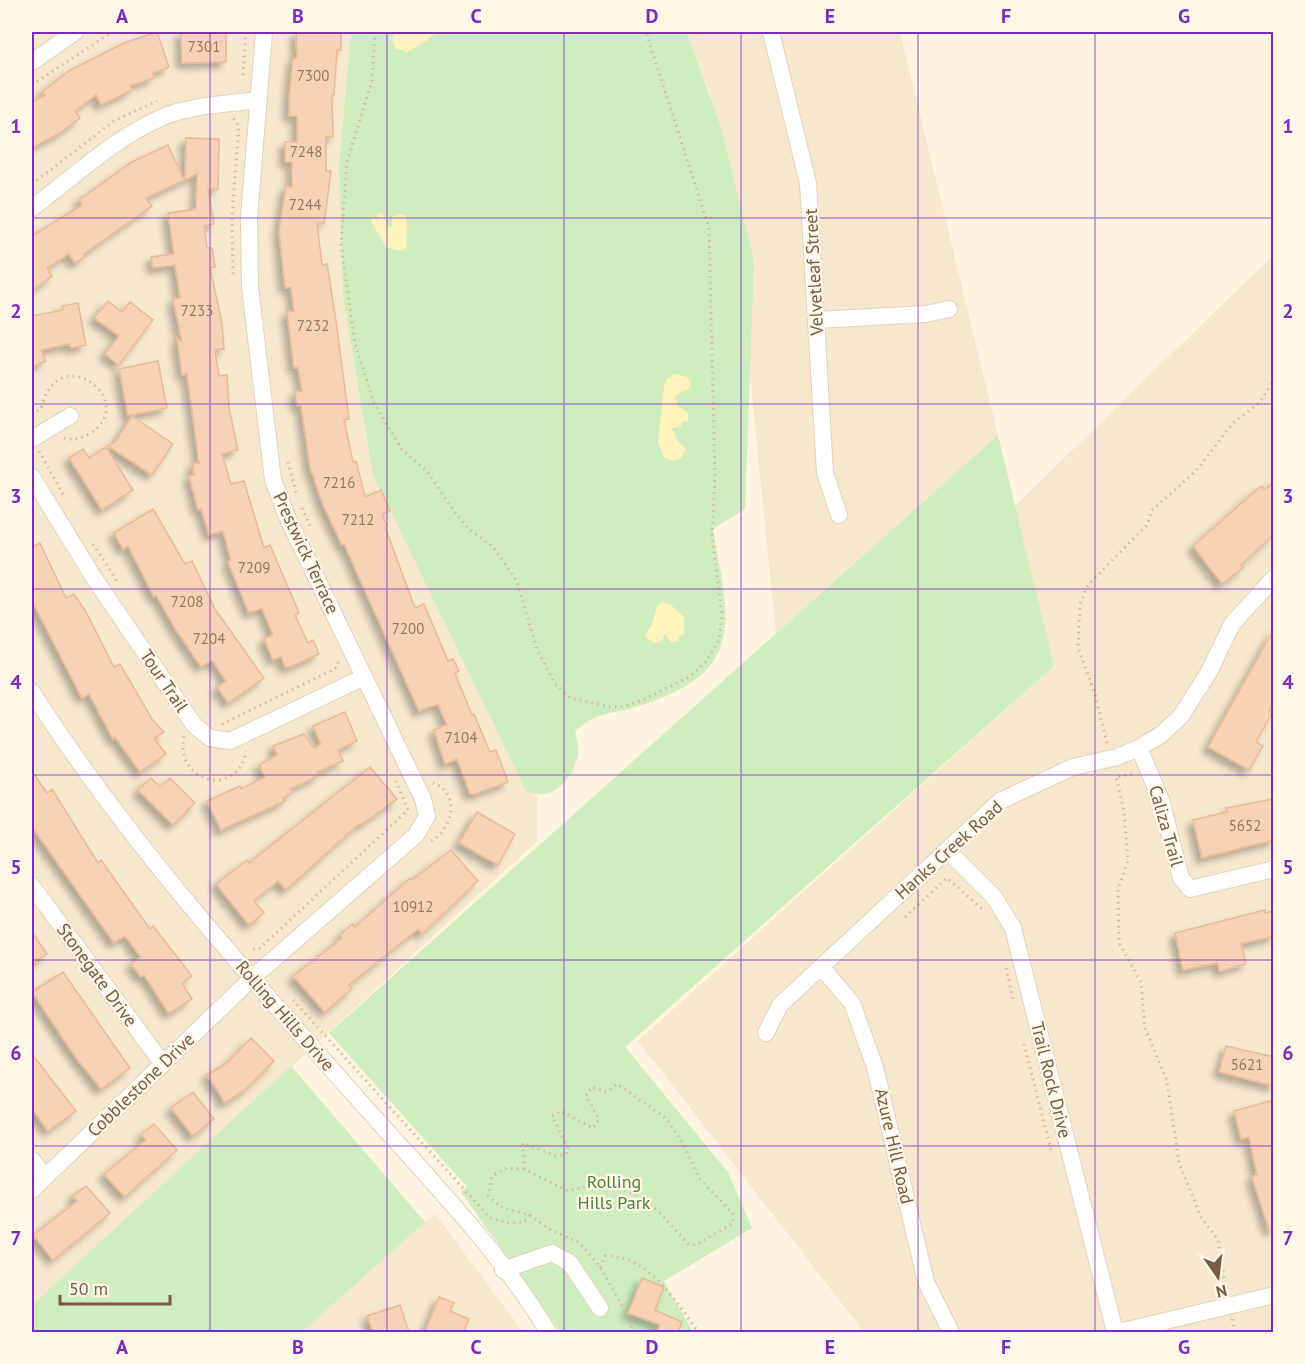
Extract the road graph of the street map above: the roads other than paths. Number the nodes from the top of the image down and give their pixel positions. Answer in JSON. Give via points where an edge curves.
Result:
{"nodes":[{"id":1,"x":75,"y":32,"type":"edge"},
{"id":2,"x":264,"y":32,"type":"edge"},
{"id":3,"x":771,"y":32,"type":"edge"},
{"id":4,"x":32,"y":62,"type":"edge"},
{"id":5,"x":258,"y":100,"type":"junction"},
{"id":6,"x":32,"y":208,"type":"edge"},
{"id":7,"x":949,"y":309,"type":"dead end"},
{"id":8,"x":817,"y":320,"type":"junction"},
{"id":9,"x":70,"y":416,"type":"dead end"},
{"id":10,"x":36,"y":443,"type":"edge"},
{"id":11,"x":32,"y":477,"type":"edge"},
{"id":12,"x":838,"y":515,"type":"dead end"},
{"id":13,"x":1274,"y":578,"type":"edge"},
{"id":14,"x":364,"y":677,"type":"junction"},
{"id":15,"x":32,"y":692,"type":"edge"},
{"id":16,"x":1139,"y":748,"type":"junction"},
{"id":17,"x":947,"y":850,"type":"junction"},
{"id":18,"x":1274,"y":870,"type":"edge"},
{"id":19,"x":32,"y":886,"type":"edge"},
{"id":20,"x":821,"y":967,"type":"junction"},
{"id":21,"x":251,"y":979,"type":"junction"},
{"id":22,"x":766,"y":1033,"type":"dead end"},
{"id":23,"x":163,"y":1064,"type":"junction"},
{"id":24,"x":32,"y":1160,"type":"edge"},
{"id":25,"x":45,"y":1178,"type":"junction"},
{"id":26,"x":32,"y":1190,"type":"edge"},
{"id":27,"x":503,"y":1270,"type":"junction"},
{"id":28,"x":1274,"y":1295,"type":"edge"},
{"id":29,"x":600,"y":1308,"type":"dead end"},
{"id":30,"x":548,"y":1332,"type":"edge"},
{"id":31,"x":951,"y":1332,"type":"edge"},
{"id":32,"x":1117,"y":1332,"type":"edge"}],
"edges":[{"from":1,"to":4,"type":"street"},
{"from":2,"to":5,"type":"street","name":"Prestwick Terrace"},
{"from":3,"to":8,"type":"street","name":"Velvetleaf Street","via":[[808,183]]},
{"from":5,"to":6,"type":"street","via":[[165,116],[125,136]]},
{"from":5,"to":14,"type":"street","name":"Prestwick Terrace","via":[[249,218],[250,287],[273,480]]},
{"from":7,"to":8,"type":"street","via":[[926,314]]},
{"from":8,"to":12,"type":"street","name":"Velvetleaf Street","via":[[825,473]]},
{"from":9,"to":10,"type":"street"},
{"from":11,"to":14,"type":"street","name":"Tour Trail","via":[[94,578],[188,715],[210,738],[230,741]]},
{"from":13,"to":16,"type":"street","name":"Hanks Creek Road","via":[[1232,624],[1209,672],[1181,716]]},
{"from":14,"to":21,"type":"street","name":"Prestwick Terrace","via":[[423,799],[427,816],[416,835]]},
{"from":15,"to":21,"type":"street","name":"Rolling Hills Drive","via":[[62,740],[202,922]]},
{"from":16,"to":17,"type":"street","name":"Hanks Creek Road","via":[[1073,767],[1000,801]]},
{"from":16,"to":18,"type":"street","name":"Caliza Trail","via":[[1161,800],[1179,870],[1190,889]]},
{"from":17,"to":20,"type":"street","name":"Hanks Creek Road"},
{"from":17,"to":32,"type":"street","name":"Trail Rock Drive","via":[[994,897],[1013,928]]},
{"from":19,"to":23,"type":"street","name":"Stonegate Drive"},
{"from":20,"to":22,"type":"street","name":"Hanks Creek Road","via":[[780,1005]]},
{"from":20,"to":31,"type":"street","name":"Azure Hill Road","via":[[852,1003],[875,1066],[926,1282]]},
{"from":21,"to":23,"type":"street","name":"Cobblestone Drive"},
{"from":21,"to":27,"type":"street","name":"Rolling Hills Drive","via":[[443,1195]]},
{"from":23,"to":25,"type":"street","name":"Cobblestone Drive"},
{"from":24,"to":25,"type":"street"},
{"from":25,"to":26,"type":"street","name":"Cobblestone Drive"},
{"from":27,"to":29,"type":"street","via":[[552,1253],[570,1263]]},
{"from":27,"to":30,"type":"street","name":"Rolling Hills Drive"},
{"from":28,"to":32,"type":"street"}]}
